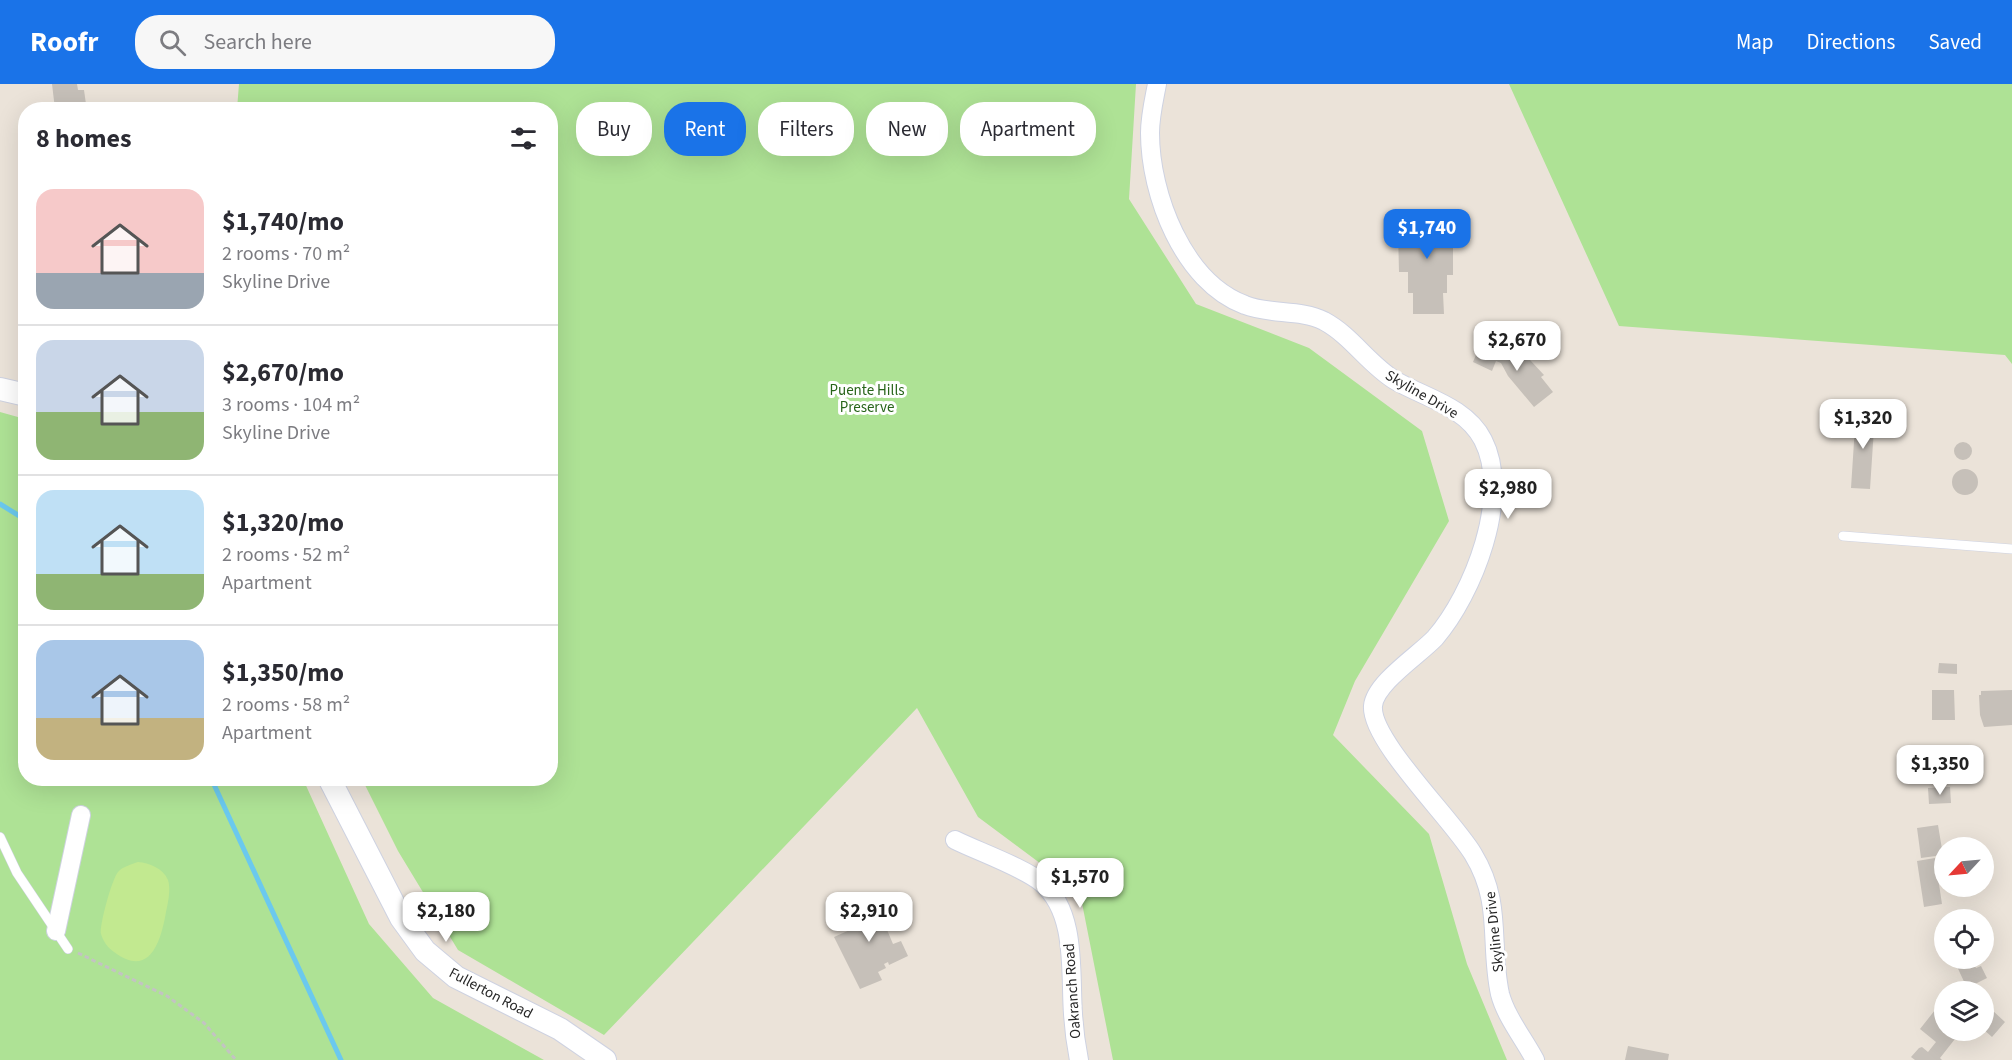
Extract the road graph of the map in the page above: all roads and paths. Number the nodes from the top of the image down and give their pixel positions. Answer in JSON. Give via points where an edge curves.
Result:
{"nodes":[{"id":1,"x":1157,"y":84,"type":"edge"},
{"id":2,"x":0,"y":389,"type":"edge"},
{"id":3,"x":18,"y":393,"type":"edge"},
{"id":4,"x":1843,"y":536,"type":"dead end"},
{"id":5,"x":2012,"y":549,"type":"edge"},
{"id":6,"x":333,"y":786,"type":"edge"},
{"id":7,"x":81,"y":815,"type":"dead end"},
{"id":8,"x":0,"y":837,"type":"edge"},
{"id":9,"x":955,"y":840,"type":"dead end"},
{"id":10,"x":56,"y":931,"type":"junction"},
{"id":11,"x":68,"y":949,"type":"joint"},
{"id":12,"x":236,"y":1060,"type":"edge"},
{"id":13,"x":605,"y":1060,"type":"edge"},
{"id":14,"x":1079,"y":1060,"type":"edge"},
{"id":15,"x":1535,"y":1060,"type":"edge"}],
"edges":[{"from":1,"to":15,"type":"street","name":"Skyline Drive","via":[[1150,129],[1154,175],[1169,223],[1197,268],[1242,304],[1310,316],[1328,324],[1389,376],[1461,416],[1476,430],[1486,448],[1493,476],[1492,504],[1486,535],[1467,584],[1443,628],[1377,693],[1373,710],[1384,740],[1458,832],[1486,878],[1493,908],[1501,998]]},
{"from":2,"to":3,"type":"street"},
{"from":4,"to":5,"type":"lane"},
{"from":6,"to":13,"type":"street","name":"Fullerton Road","via":[[401,918],[425,951],[456,977],[560,1029]]},
{"from":7,"to":10,"type":"street"},
{"from":8,"to":10,"type":"lane","via":[[17,873]]},
{"from":9,"to":14,"type":"street","name":"Oakranch Road","via":[[1032,877],[1047,888],[1057,903],[1068,936]]},
{"from":10,"to":11,"type":"lane"},
{"from":11,"to":12,"type":"path","via":[[167,996],[204,1023]]}]}
